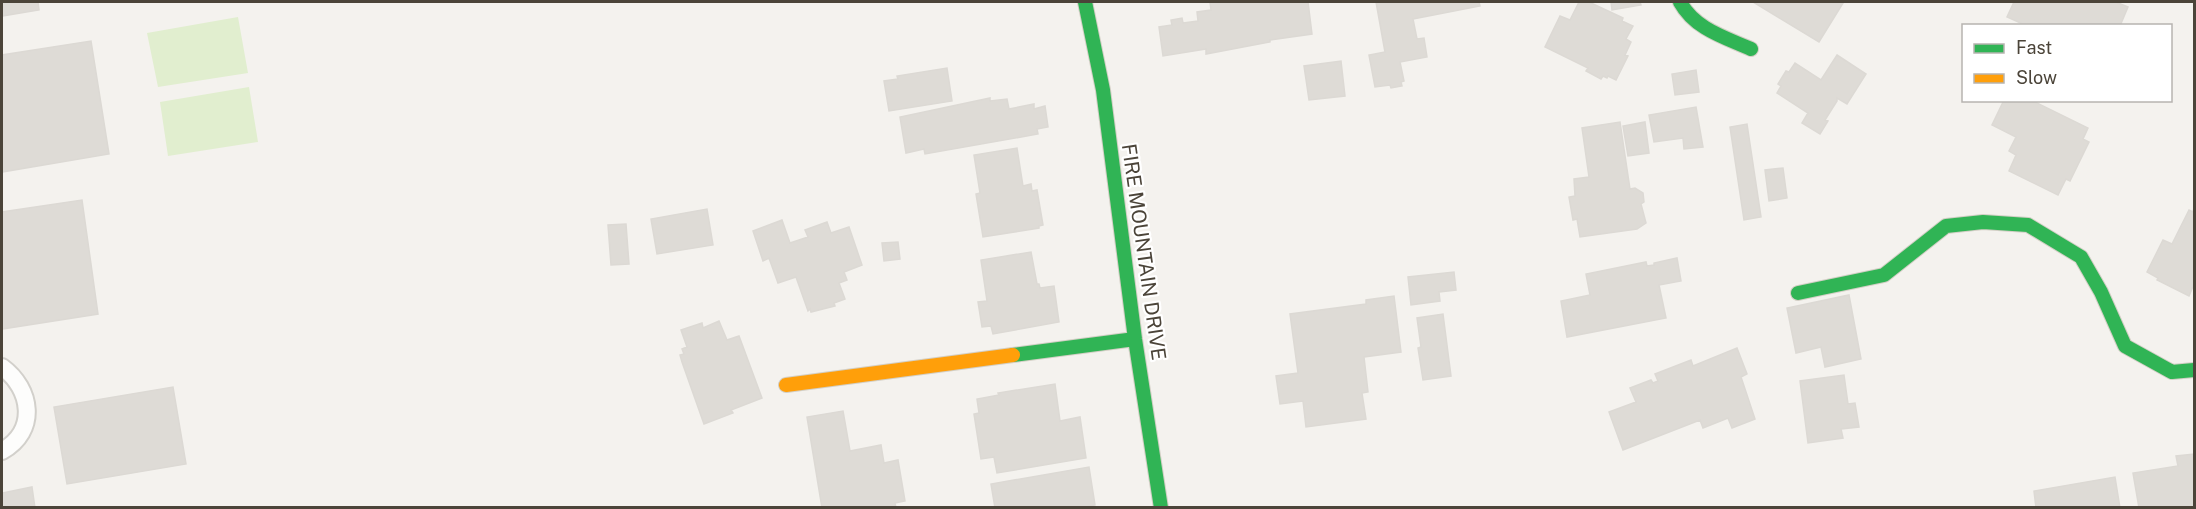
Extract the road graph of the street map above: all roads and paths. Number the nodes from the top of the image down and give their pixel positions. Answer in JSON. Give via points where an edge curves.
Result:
{"nodes":[{"id":1,"x":1085,"y":2,"type":"edge"},
{"id":2,"x":1680,"y":2,"type":"edge"},
{"id":3,"x":1751,"y":49,"type":"dead end"},
{"id":4,"x":1798,"y":293,"type":"dead end"},
{"id":5,"x":1136,"y":339,"type":"junction"},
{"id":6,"x":2,"y":366,"type":"edge"},
{"id":7,"x":2194,"y":370,"type":"edge"},
{"id":8,"x":786,"y":385,"type":"dead end"},
{"id":9,"x":2,"y":451,"type":"edge"},
{"id":10,"x":1161,"y":507,"type":"edge"}],
"edges":[{"from":1,"to":5,"type":"street","name":"FIRE MOUNTAIN DRIVE","via":[[1103,90]]},
{"from":2,"to":3,"type":"street","via":[[1696,22]]},
{"from":4,"to":7,"type":"street","via":[[1884,275],[1946,226],[1983,222],[2028,225],[2080,257],[2125,346],[2172,372]]},
{"from":5,"to":8,"type":"street"},
{"from":5,"to":10,"type":"street","name":"FIRE MOUNTAIN DRIVE"},
{"from":6,"to":9,"type":"lane","via":[[23,389],[27,405],[26,421],[19,436]]}]}
